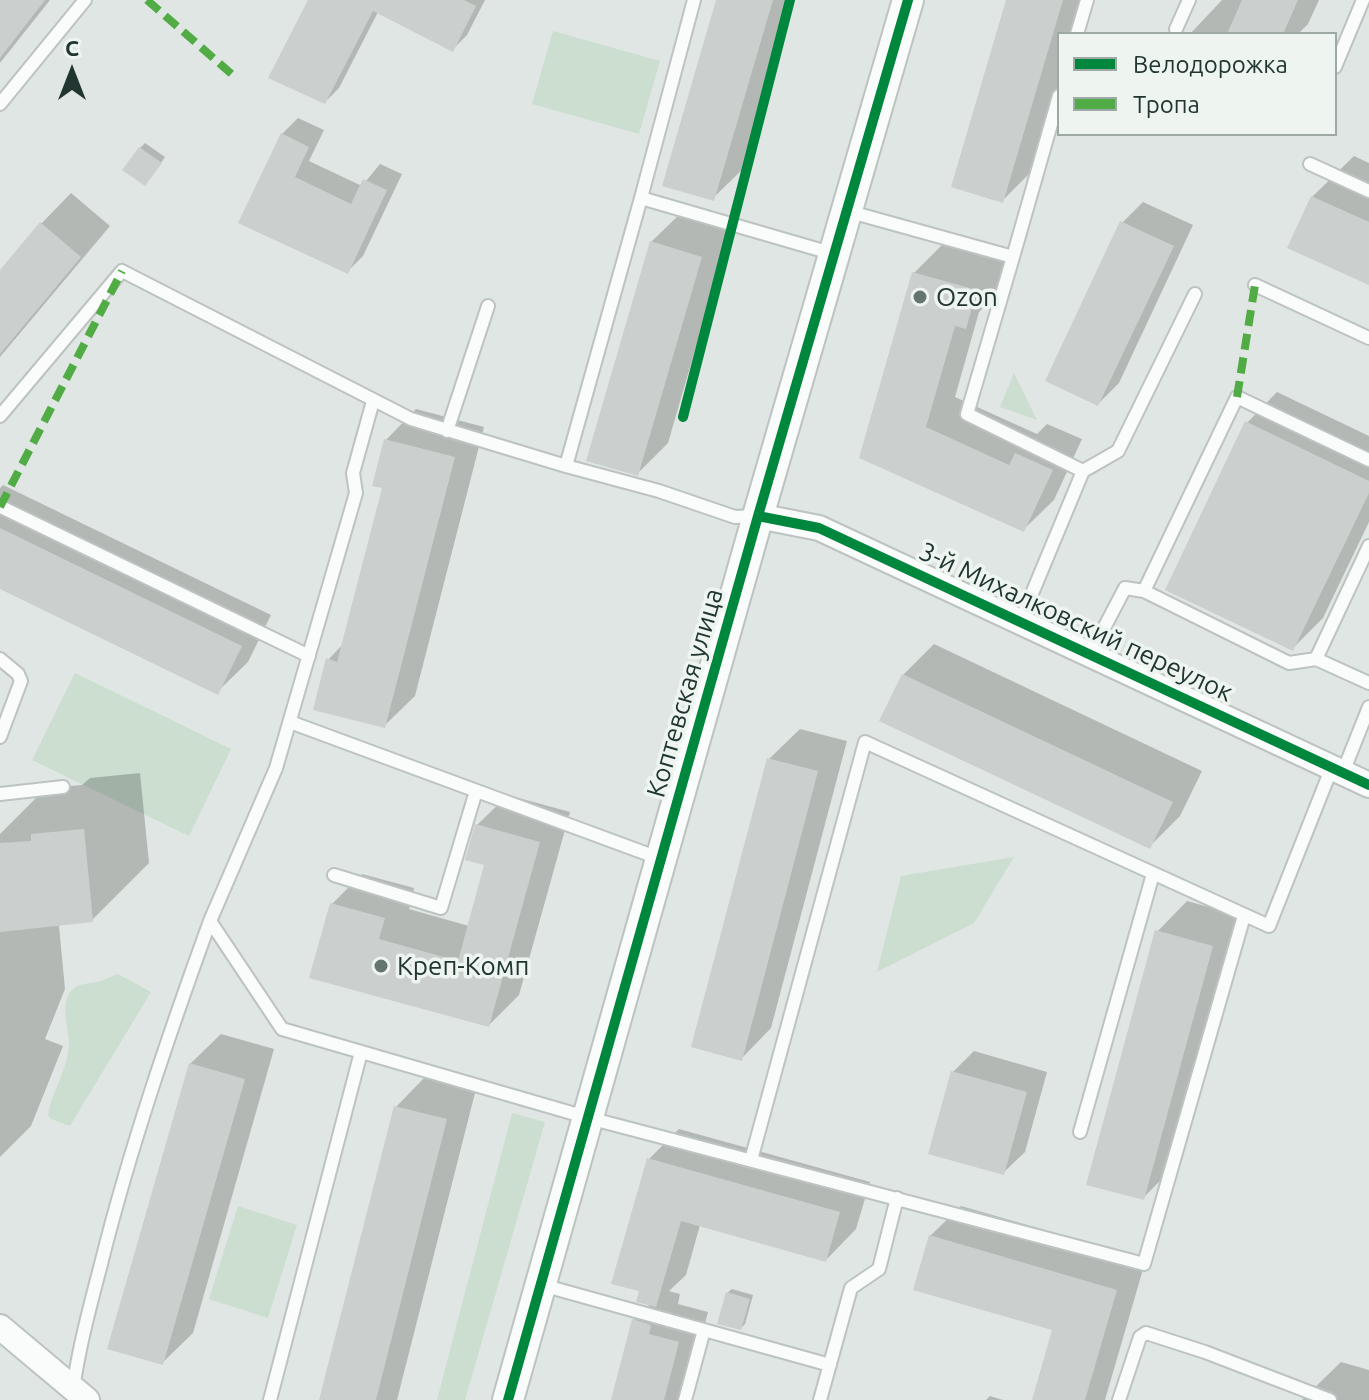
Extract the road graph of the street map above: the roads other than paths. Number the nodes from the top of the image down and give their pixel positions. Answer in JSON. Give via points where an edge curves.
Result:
{"nodes":[{"id":1,"x":85,"y":0,"type":"edge"},
{"id":2,"x":694,"y":0,"type":"edge"},
{"id":3,"x":908,"y":0,"type":"edge"},
{"id":4,"x":1087,"y":0,"type":"edge"},
{"id":5,"x":1189,"y":0,"type":"edge"},
{"id":6,"x":1363,"y":0,"type":"edge"},
{"id":7,"x":1176,"y":29,"type":"dead end"},
{"id":8,"x":1078,"y":32,"type":"edge"},
{"id":9,"x":1337,"y":62,"type":"edge"},
{"id":10,"x":1057,"y":103,"type":"edge"},
{"id":11,"x":0,"y":104,"type":"edge"},
{"id":12,"x":1310,"y":164,"type":"dead end"},
{"id":13,"x":1369,"y":191,"type":"edge"},
{"id":14,"x":641,"y":198,"type":"junction"},
{"id":15,"x":847,"y":211,"type":"junction"},
{"id":16,"x":834,"y":254,"type":"junction"},
{"id":17,"x":1013,"y":257,"type":"junction"},
{"id":18,"x":1255,"y":285,"type":"dead end"},
{"id":19,"x":1195,"y":294,"type":"dead end"},
{"id":20,"x":488,"y":306,"type":"dead end"},
{"id":21,"x":1369,"y":338,"type":"edge"},
{"id":22,"x":373,"y":401,"type":"junction"},
{"id":23,"x":0,"y":416,"type":"edge"},
{"id":24,"x":447,"y":431,"type":"junction"},
{"id":25,"x":1369,"y":460,"type":"edge"},
{"id":26,"x":566,"y":466,"type":"junction"},
{"id":27,"x":1083,"y":471,"type":"junction"},
{"id":28,"x":1,"y":507,"type":"edge"},
{"id":29,"x":758,"y":516,"type":"junction"},
{"id":30,"x":1369,"y":546,"type":"edge"},
{"id":31,"x":1144,"y":591,"type":"junction"},
{"id":32,"x":1021,"y":620,"type":"junction"},
{"id":33,"x":1086,"y":651,"type":"junction"},
{"id":34,"x":309,"y":656,"type":"junction"},
{"id":35,"x":0,"y":659,"type":"edge"},
{"id":36,"x":1316,"y":659,"type":"junction"},
{"id":37,"x":1369,"y":683,"type":"edge"},
{"id":38,"x":1369,"y":707,"type":"edge"},
{"id":39,"x":290,"y":722,"type":"junction"},
{"id":40,"x":0,"y":737,"type":"edge"},
{"id":41,"x":1337,"y":770,"type":"junction"},
{"id":42,"x":1369,"y":785,"type":"edge"},
{"id":43,"x":63,"y":787,"type":"dead end"},
{"id":44,"x":476,"y":791,"type":"junction"},
{"id":45,"x":0,"y":794,"type":"edge"},
{"id":46,"x":661,"y":859,"type":"junction"},
{"id":47,"x":1153,"y":874,"type":"junction"},
{"id":48,"x":334,"y":875,"type":"dead end"},
{"id":49,"x":1244,"y":916,"type":"junction"},
{"id":50,"x":210,"y":921,"type":"junction"},
{"id":51,"x":361,"y":1052,"type":"junction"},
{"id":52,"x":589,"y":1118,"type":"junction"},
{"id":53,"x":1080,"y":1132,"type":"dead end"},
{"id":54,"x":751,"y":1160,"type":"junction"},
{"id":55,"x":897,"y":1198,"type":"junction"},
{"id":56,"x":541,"y":1285,"type":"junction"},
{"id":57,"x":0,"y":1327,"type":"edge"},
{"id":58,"x":704,"y":1330,"type":"junction"},
{"id":59,"x":830,"y":1365,"type":"junction"},
{"id":60,"x":80,"y":1395,"type":"edge"},
{"id":61,"x":270,"y":1400,"type":"edge"},
{"id":62,"x":508,"y":1400,"type":"edge"},
{"id":63,"x":685,"y":1400,"type":"edge"},
{"id":64,"x":820,"y":1400,"type":"edge"},
{"id":65,"x":1119,"y":1400,"type":"edge"},
{"id":66,"x":1330,"y":1400,"type":"edge"}],
"edges":[{"from":1,"to":11,"type":"lane"},
{"from":2,"to":14,"type":"lane"},
{"from":3,"to":15,"type":"street","name":"Коптевская улица"},
{"from":4,"to":8,"type":"lane"},
{"from":5,"to":7,"type":"lane"},
{"from":6,"to":9,"type":"lane"},
{"from":10,"to":17,"type":"lane"},
{"from":12,"to":13,"type":"lane"},
{"from":14,"to":16,"type":"lane"},
{"from":14,"to":26,"type":"lane"},
{"from":15,"to":16,"type":"street","name":"Коптевская улица"},
{"from":15,"to":17,"type":"lane"},
{"from":16,"to":29,"type":"street","name":"Коптевская улица"},
{"from":17,"to":27,"type":"lane","via":[[967,414]]},
{"from":18,"to":21,"type":"lane"},
{"from":19,"to":27,"type":"lane","via":[[1118,451]]},
{"from":20,"to":24,"type":"lane"},
{"from":22,"to":23,"type":"lane","via":[[122,271]]},
{"from":22,"to":24,"type":"lane"},
{"from":22,"to":34,"type":"lane","via":[[353,473],[356,493]]},
{"from":24,"to":26,"type":"lane"},
{"from":25,"to":31,"type":"lane","via":[[1237,397]]},
{"from":26,"to":29,"type":"lane","via":[[735,517]]},
{"from":27,"to":32,"type":"lane"},
{"from":28,"to":34,"type":"lane"},
{"from":29,"to":32,"type":"street","name":"3-й Михалковский переулок","via":[[819,528]]},
{"from":29,"to":46,"type":"street","name":"Коптевская улица"},
{"from":30,"to":36,"type":"lane"},
{"from":31,"to":33,"type":"lane","via":[[1125,588]]},
{"from":31,"to":36,"type":"lane","via":[[1289,663]]},
{"from":32,"to":33,"type":"street","name":"3-й Михалковский переулок"},
{"from":33,"to":41,"type":"street","name":"3-й Михалковский переулок"},
{"from":34,"to":39,"type":"lane"},
{"from":35,"to":40,"type":"lane","via":[[21,681]]},
{"from":36,"to":37,"type":"lane"},
{"from":38,"to":41,"type":"lane"},
{"from":39,"to":44,"type":"lane"},
{"from":39,"to":50,"type":"lane","via":[[276,768]]},
{"from":41,"to":42,"type":"street","name":"3-й Михалковский переулок"},
{"from":41,"to":49,"type":"lane","via":[[1269,926]]},
{"from":43,"to":45,"type":"lane"},
{"from":44,"to":46,"type":"lane"},
{"from":44,"to":48,"type":"lane","via":[[441,908]]},
{"from":46,"to":52,"type":"street","name":"Коптевская улица"},
{"from":47,"to":49,"type":"lane"},
{"from":47,"to":53,"type":"lane"},
{"from":47,"to":54,"type":"lane","via":[[865,742]]},
{"from":49,"to":55,"type":"lane","via":[[1144,1264]]},
{"from":50,"to":51,"type":"lane","via":[[282,1029]]},
{"from":50,"to":60,"type":"lane","via":[[112,1218],[78,1354]]},
{"from":51,"to":52,"type":"lane"},
{"from":51,"to":61,"type":"lane"},
{"from":52,"to":54,"type":"lane"},
{"from":52,"to":56,"type":"street","name":"Коптевская улица"},
{"from":54,"to":55,"type":"lane"},
{"from":55,"to":59,"type":"lane","via":[[879,1269],[851,1288]]},
{"from":56,"to":58,"type":"lane"},
{"from":56,"to":62,"type":"street","name":"Коптевская улица"},
{"from":57,"to":60,"type":"street"},
{"from":58,"to":59,"type":"lane"},
{"from":58,"to":63,"type":"lane"},
{"from":59,"to":64,"type":"lane"},
{"from":65,"to":66,"type":"lane","via":[[1140,1337],[1146,1333]]}]}
